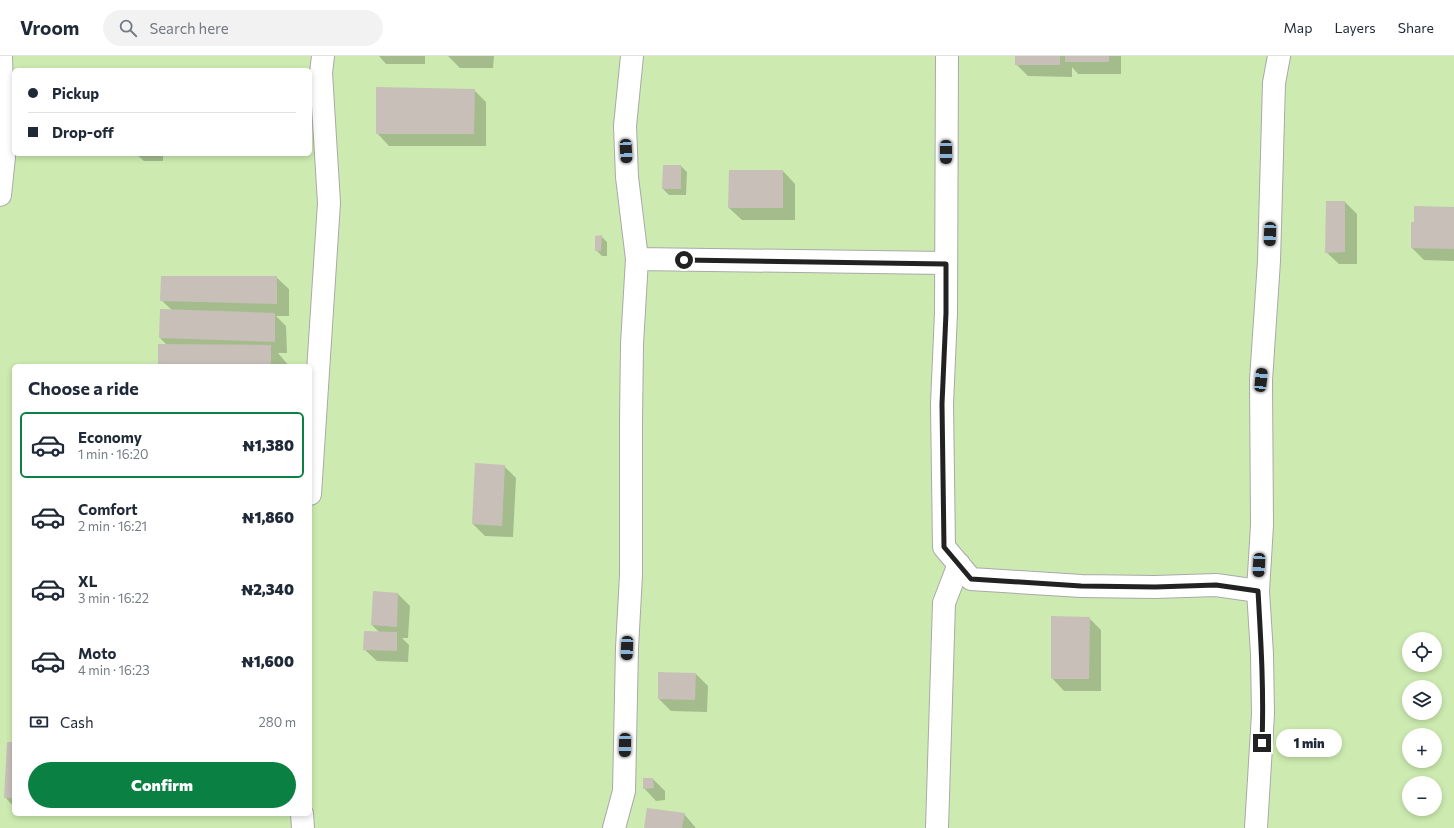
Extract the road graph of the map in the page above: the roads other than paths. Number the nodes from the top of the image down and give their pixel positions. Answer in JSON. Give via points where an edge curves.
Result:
{"nodes":[{"id":1,"x":1,"y":56,"type":"edge"},
{"id":2,"x":323,"y":56,"type":"edge"},
{"id":3,"x":632,"y":56,"type":"edge"},
{"id":4,"x":947,"y":56,"type":"edge"},
{"id":5,"x":1279,"y":56,"type":"edge"},
{"id":6,"x":0,"y":195,"type":"edge"},
{"id":7,"x":637,"y":259,"type":"junction"},
{"id":8,"x":946,"y":264,"type":"junction"},
{"id":9,"x":312,"y":463,"type":"edge"},
{"id":10,"x":959,"y":564,"type":"junction"},
{"id":11,"x":1258,"y":591,"type":"junction"},
{"id":12,"x":302,"y":816,"type":"edge"},
{"id":13,"x":303,"y":828,"type":"edge"},
{"id":14,"x":614,"y":828,"type":"edge"},
{"id":15,"x":937,"y":828,"type":"edge"},
{"id":16,"x":1256,"y":828,"type":"edge"}],
"edges":[{"from":1,"to":6,"type":"street","via":[[4,157]]},
{"from":2,"to":9,"type":"street","via":[[321,73],[329,203]]},
{"from":3,"to":7,"type":"street","via":[[625,126],[627,176]]},
{"from":4,"to":8,"type":"street"},
{"from":5,"to":11,"type":"street","via":[[1274,83],[1269,268],[1261,380],[1262,524]]},
{"from":7,"to":8,"type":"street"},
{"from":7,"to":14,"type":"street","via":[[632,359],[632,576],[627,656],[624,791]]},
{"from":8,"to":10,"type":"street","via":[[942,404],[944,547]]},
{"from":10,"to":11,"type":"street","via":[[971,579],[1088,586],[1216,585]]},
{"from":10,"to":15,"type":"street","via":[[944,603]]},
{"from":11,"to":16,"type":"street","via":[[1263,714]]},
{"from":12,"to":13,"type":"street"}]}
